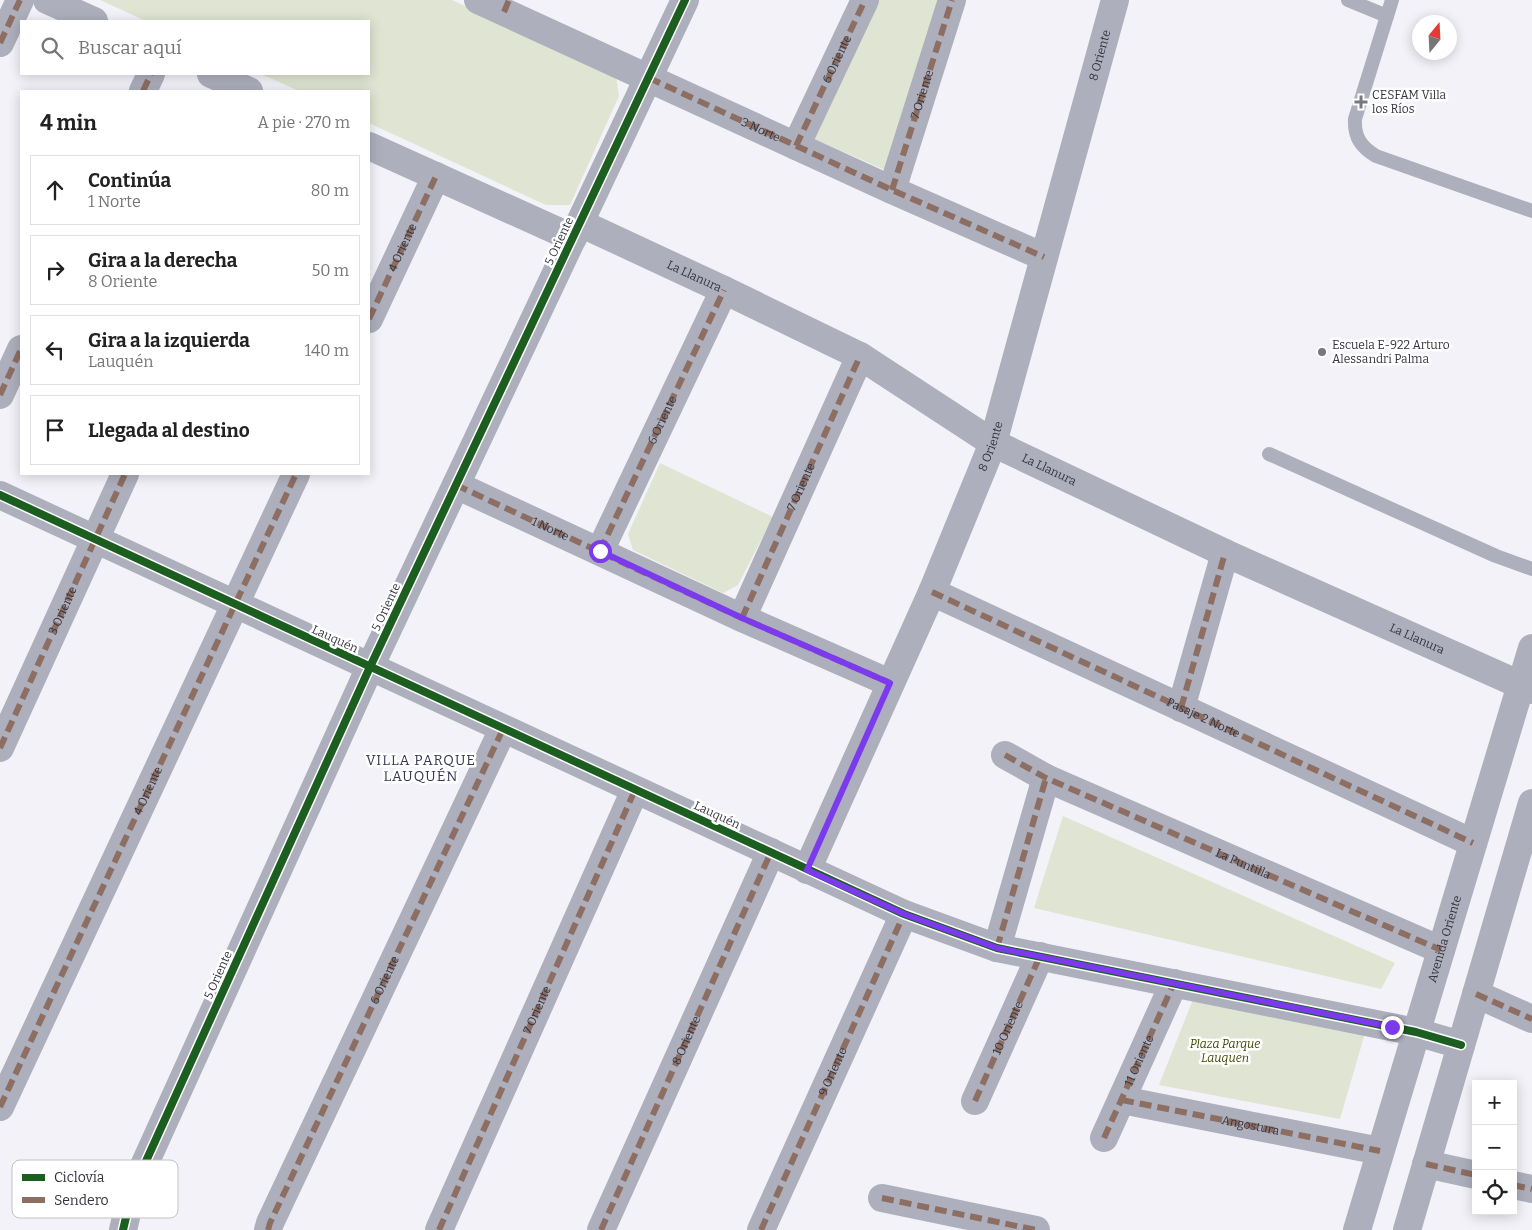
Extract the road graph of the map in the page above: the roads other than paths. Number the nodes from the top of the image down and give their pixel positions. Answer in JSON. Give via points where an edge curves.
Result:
{"nodes":[{"id":1,"x":20,"y":0,"type":"edge"},
{"id":2,"x":47,"y":0,"type":"edge"},
{"id":3,"x":478,"y":0,"type":"edge"},
{"id":4,"x":685,"y":0,"type":"edge"},
{"id":5,"x":865,"y":0,"type":"edge"},
{"id":6,"x":952,"y":0,"type":"edge"},
{"id":7,"x":1115,"y":0,"type":"edge"},
{"id":8,"x":1348,"y":0,"type":"edge"},
{"id":9,"x":1392,"y":0,"type":"edge"},
{"id":10,"x":507,"y":6,"type":"edge"},
{"id":11,"x":1387,"y":16,"type":"junction"},
{"id":12,"x":92,"y":20,"type":"edge"},
{"id":13,"x":0,"y":43,"type":"edge"},
{"id":14,"x":151,"y":75,"type":"edge"},
{"id":15,"x":212,"y":75,"type":"edge"},
{"id":16,"x":649,"y":78,"type":"junction"},
{"id":17,"x":143,"y":90,"type":"edge"},
{"id":18,"x":247,"y":90,"type":"edge"},
{"id":19,"x":370,"y":146,"type":"edge"},
{"id":20,"x":796,"y":146,"type":"junction"},
{"id":21,"x":436,"y":176,"type":"junction"},
{"id":22,"x":892,"y":190,"type":"junction"},
{"id":23,"x":1532,"y":211,"type":"edge"},
{"id":24,"x":576,"y":231,"type":"junction"},
{"id":25,"x":1044,"y":257,"type":"junction"},
{"id":26,"x":724,"y":290,"type":"junction"},
{"id":27,"x":370,"y":317,"type":"edge"},
{"id":28,"x":20,"y":352,"type":"edge"},
{"id":29,"x":860,"y":356,"type":"junction"},
{"id":30,"x":0,"y":395,"type":"edge"},
{"id":31,"x":993,"y":442,"type":"junction"},
{"id":32,"x":1269,"y":454,"type":"dead end"},
{"id":33,"x":125,"y":475,"type":"edge"},
{"id":34,"x":296,"y":475,"type":"edge"},
{"id":35,"x":456,"y":485,"type":"junction"},
{"id":36,"x":0,"y":495,"type":"edge"},
{"id":37,"x":95,"y":539,"type":"junction"},
{"id":38,"x":600,"y":551,"type":"junction"},
{"id":39,"x":1225,"y":553,"type":"junction"},
{"id":40,"x":1532,"y":569,"type":"edge"},
{"id":41,"x":932,"y":592,"type":"junction"},
{"id":42,"x":235,"y":605,"type":"junction"},
{"id":43,"x":742,"y":618,"type":"junction"},
{"id":44,"x":1532,"y":648,"type":"edge"},
{"id":45,"x":370,"y":667,"type":"junction"},
{"id":46,"x":890,"y":683,"type":"junction"},
{"id":47,"x":1526,"y":687,"type":"edge"},
{"id":48,"x":1181,"y":708,"type":"junction"},
{"id":49,"x":503,"y":729,"type":"junction"},
{"id":50,"x":0,"y":748,"type":"edge"},
{"id":51,"x":1005,"y":755,"type":"dead end"},
{"id":52,"x":1046,"y":778,"type":"junction"},
{"id":53,"x":636,"y":790,"type":"junction"},
{"id":54,"x":1532,"y":804,"type":"edge"},
{"id":55,"x":1473,"y":843,"type":"junction"},
{"id":56,"x":771,"y":852,"type":"junction"},
{"id":57,"x":1524,"y":861,"type":"edge"},
{"id":58,"x":807,"y":870,"type":"junction"},
{"id":59,"x":904,"y":914,"type":"junction"},
{"id":60,"x":997,"y":948,"type":"junction"},
{"id":61,"x":1441,"y":950,"type":"junction"},
{"id":62,"x":1040,"y":956,"type":"junction"},
{"id":63,"x":1174,"y":983,"type":"junction"},
{"id":64,"x":1476,"y":994,"type":"junction"},
{"id":65,"x":1532,"y":1019,"type":"edge"},
{"id":66,"x":1416,"y":1032,"type":"junction"},
{"id":67,"x":1461,"y":1045,"type":"junction"},
{"id":68,"x":1122,"y":1100,"type":"junction"},
{"id":69,"x":975,"y":1101,"type":"dead end"},
{"id":70,"x":0,"y":1107,"type":"edge"},
{"id":71,"x":1104,"y":1138,"type":"dead end"},
{"id":72,"x":1380,"y":1151,"type":"junction"},
{"id":73,"x":147,"y":1160,"type":"edge"},
{"id":74,"x":1426,"y":1164,"type":"junction"},
{"id":75,"x":1472,"y":1175,"type":"edge"},
{"id":76,"x":1517,"y":1185,"type":"edge"},
{"id":77,"x":1532,"y":1189,"type":"edge"},
{"id":78,"x":882,"y":1198,"type":"dead end"},
{"id":79,"x":268,"y":1230,"type":"edge"},
{"id":80,"x":439,"y":1230,"type":"edge"},
{"id":81,"x":601,"y":1230,"type":"edge"},
{"id":82,"x":761,"y":1230,"type":"edge"},
{"id":83,"x":1036,"y":1230,"type":"edge"},
{"id":84,"x":1357,"y":1230,"type":"edge"},
{"id":85,"x":1407,"y":1230,"type":"edge"}],
"edges":[{"from":1,"to":13,"type":"street"},
{"from":2,"to":12,"type":"street"},
{"from":3,"to":10,"type":"street","name":"3 Norte"},
{"from":4,"to":16,"type":"street","name":"5 Oriente"},
{"from":5,"to":20,"type":"street","name":"6 Oriente"},
{"from":6,"to":22,"type":"street","name":"7 Oriente"},
{"from":7,"to":25,"type":"street","name":"8 Oriente"},
{"from":8,"to":11,"type":"lane"},
{"from":9,"to":11,"type":"lane"},
{"from":10,"to":16,"type":"street","name":"3 Norte"},
{"from":11,"to":23,"type":"lane","via":[[1355,119],[1359,143],[1376,156]]},
{"from":14,"to":17,"type":"street"},
{"from":15,"to":18,"type":"street"},
{"from":16,"to":20,"type":"street","name":"3 Norte"},
{"from":16,"to":24,"type":"street","name":"5 Oriente"},
{"from":19,"to":21,"type":"street","name":"La Llanura"},
{"from":20,"to":22,"type":"street","name":"3 Norte"},
{"from":21,"to":24,"type":"street","name":"La Llanura"},
{"from":21,"to":27,"type":"street","name":"4 Oriente"},
{"from":22,"to":25,"type":"street","name":"3 Norte"},
{"from":24,"to":26,"type":"street","name":"La Llanura"},
{"from":24,"to":35,"type":"street","name":"5 Oriente"},
{"from":25,"to":31,"type":"street","name":"8 Oriente"},
{"from":26,"to":29,"type":"street","name":"La Llanura"},
{"from":26,"to":38,"type":"street","name":"6 Oriente"},
{"from":28,"to":30,"type":"street"},
{"from":29,"to":31,"type":"street","name":"La Llanura"},
{"from":29,"to":43,"type":"street","name":"7 Oriente"},
{"from":31,"to":39,"type":"street","name":"La Llanura"},
{"from":31,"to":41,"type":"street","name":"8 Oriente"},
{"from":32,"to":40,"type":"lane","via":[[1496,556]]},
{"from":33,"to":37,"type":"street","name":"3 Oriente"},
{"from":34,"to":42,"type":"street","name":"4 Oriente"},
{"from":35,"to":38,"type":"street","name":"1 Norte"},
{"from":35,"to":45,"type":"street","name":"5 Oriente"},
{"from":36,"to":37,"type":"street","name":"Lauquén"},
{"from":37,"to":42,"type":"street","name":"Lauquén"},
{"from":37,"to":50,"type":"street","name":"3 Oriente"},
{"from":38,"to":43,"type":"street","name":"1 Norte"},
{"from":39,"to":47,"type":"street","name":"La Llanura"},
{"from":39,"to":48,"type":"street"},
{"from":41,"to":46,"type":"street","name":"8 Oriente"},
{"from":41,"to":48,"type":"street","name":"Pasaje 2 Norte"},
{"from":42,"to":45,"type":"street","name":"Lauquén"},
{"from":42,"to":70,"type":"street","name":"4 Oriente"},
{"from":43,"to":46,"type":"street","name":"1 Norte"},
{"from":44,"to":47,"type":"street","name":"Avenida Oriente"},
{"from":45,"to":49,"type":"street","name":"Lauquén"},
{"from":45,"to":73,"type":"street","name":"5 Oriente"},
{"from":46,"to":58,"type":"street","name":"8 Oriente"},
{"from":47,"to":55,"type":"street","name":"Avenida Oriente"},
{"from":48,"to":55,"type":"street","name":"Pasaje 2 Norte"},
{"from":49,"to":53,"type":"street","name":"Lauquén"},
{"from":49,"to":79,"type":"street","name":"6 Oriente"},
{"from":51,"to":52,"type":"street","name":"La Puntilla"},
{"from":52,"to":60,"type":"street"},
{"from":52,"to":61,"type":"street","name":"La Puntilla"},
{"from":53,"to":56,"type":"street","name":"Lauquén"},
{"from":53,"to":80,"type":"street","name":"7 Oriente"},
{"from":54,"to":57,"type":"street"},
{"from":55,"to":61,"type":"street","name":"Avenida Oriente"},
{"from":56,"to":58,"type":"street","name":"Lauquén"},
{"from":56,"to":81,"type":"street","name":"8 Oriente"},
{"from":57,"to":64,"type":"street"},
{"from":58,"to":59,"type":"street","name":"Lauquén"},
{"from":59,"to":60,"type":"street","name":"Lauquén"},
{"from":59,"to":82,"type":"street","name":"9 Oriente"},
{"from":60,"to":62,"type":"street","name":"Lauquén"},
{"from":61,"to":66,"type":"street","name":"Avenida Oriente"},
{"from":62,"to":63,"type":"street","name":"Lauquén"},
{"from":62,"to":69,"type":"street","name":"10 Oriente"},
{"from":63,"to":66,"type":"street","name":"Lauquén"},
{"from":63,"to":68,"type":"street","name":"11 Oriente"},
{"from":64,"to":65,"type":"street"},
{"from":64,"to":67,"type":"street"},
{"from":66,"to":67,"type":"street","name":"Lauquén"},
{"from":66,"to":72,"type":"street","name":"Avenida Oriente"},
{"from":67,"to":74,"type":"street"},
{"from":68,"to":71,"type":"street","name":"11 Oriente"},
{"from":68,"to":72,"type":"street","name":"Angostura"},
{"from":72,"to":84,"type":"street","name":"Avenida Oriente"},
{"from":74,"to":75,"type":"street"},
{"from":74,"to":85,"type":"street"},
{"from":76,"to":77,"type":"street"},
{"from":78,"to":83,"type":"street"}]}
